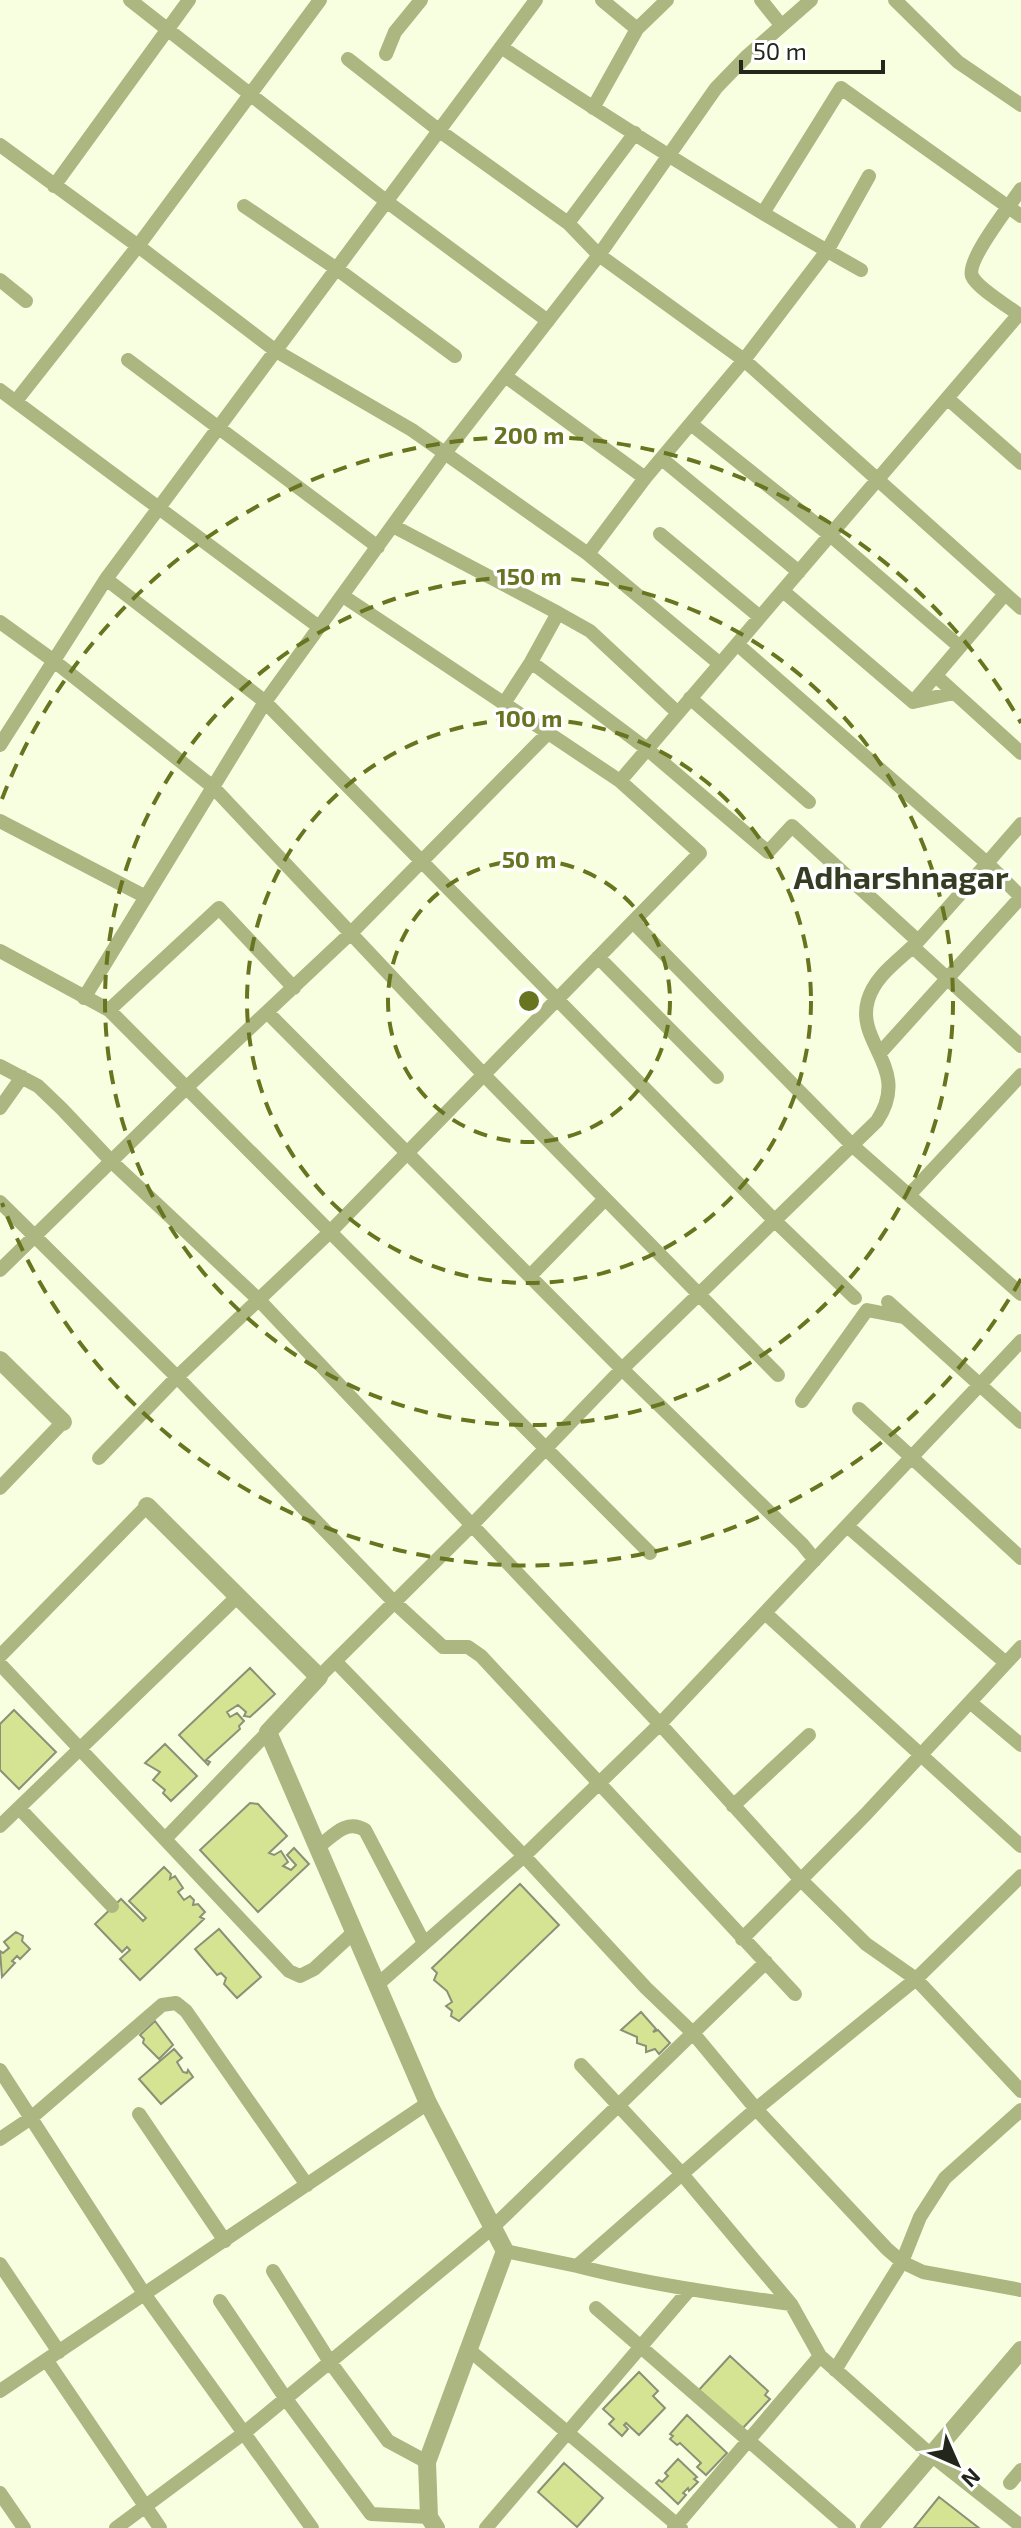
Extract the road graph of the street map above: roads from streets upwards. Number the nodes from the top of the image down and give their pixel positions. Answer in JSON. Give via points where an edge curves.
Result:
{"nodes":[{"id":1,"x":130,"y":0,"type":"edge"},
{"id":2,"x":189,"y":0,"type":"edge"},
{"id":3,"x":320,"y":0,"type":"edge"},
{"id":4,"x":421,"y":0,"type":"edge"},
{"id":5,"x":536,"y":0,"type":"edge"},
{"id":6,"x":602,"y":0,"type":"edge"},
{"id":7,"x":667,"y":0,"type":"edge"},
{"id":8,"x":761,"y":0,"type":"edge"},
{"id":9,"x":811,"y":0,"type":"edge"},
{"id":10,"x":895,"y":0,"type":"edge"},
{"id":11,"x":781,"y":25,"type":"junction"},
{"id":12,"x":167,"y":28,"type":"junction"},
{"id":13,"x":637,"y":29,"type":"junction"},
{"id":14,"x":501,"y":47,"type":"junction"},
{"id":15,"x":386,"y":54,"type":"dead end"},
{"id":16,"x":348,"y":59,"type":"dead end"},
{"id":17,"x":250,"y":94,"type":"junction"},
{"id":18,"x":1021,"y":105,"type":"edge"},
{"id":19,"x":593,"y":108,"type":"junction"},
{"id":20,"x":441,"y":132,"type":"junction"},
{"id":21,"x":635,"y":133,"type":"junction"},
{"id":22,"x":0,"y":145,"type":"edge"},
{"id":23,"x":669,"y":154,"type":"junction"},
{"id":24,"x":869,"y":176,"type":"dead end"},
{"id":25,"x":54,"y":186,"type":"junction"},
{"id":26,"x":1021,"y":189,"type":"edge"},
{"id":27,"x":386,"y":201,"type":"junction"},
{"id":28,"x":244,"y":206,"type":"dead end"},
{"id":29,"x":1015,"y":212,"type":"edge"},
{"id":30,"x":763,"y":213,"type":"junction"},
{"id":31,"x":568,"y":223,"type":"junction"},
{"id":32,"x":138,"y":246,"type":"junction"},
{"id":33,"x":827,"y":251,"type":"junction"},
{"id":34,"x":599,"y":255,"type":"junction"},
{"id":35,"x":337,"y":269,"type":"junction"},
{"id":36,"x":861,"y":270,"type":"dead end"},
{"id":37,"x":0,"y":280,"type":"edge"},
{"id":38,"x":26,"y":301,"type":"dead end"},
{"id":39,"x":1020,"y":315,"type":"edge"},
{"id":40,"x":548,"y":321,"type":"junction"},
{"id":41,"x":276,"y":351,"type":"junction"},
{"id":42,"x":455,"y":356,"type":"dead end"},
{"id":43,"x":128,"y":360,"type":"dead end"},
{"id":44,"x":744,"y":360,"type":"junction"},
{"id":45,"x":505,"y":376,"type":"junction"},
{"id":46,"x":0,"y":390,"type":"edge"},
{"id":47,"x":947,"y":398,"type":"junction"},
{"id":48,"x":16,"y":401,"type":"junction"},
{"id":49,"x":691,"y":424,"type":"junction"},
{"id":50,"x":218,"y":428,"type":"junction"},
{"id":51,"x":445,"y":453,"type":"junction"},
{"id":52,"x":662,"y":459,"type":"junction"},
{"id":53,"x":1021,"y":463,"type":"edge"},
{"id":54,"x":645,"y":478,"type":"junction"},
{"id":55,"x":878,"y":478,"type":"junction"},
{"id":56,"x":160,"y":507,"type":"junction"},
{"id":57,"x":393,"y":526,"type":"junction"},
{"id":58,"x":660,"y":534,"type":"dead end"},
{"id":59,"x":830,"y":535,"type":"junction"},
{"id":60,"x":378,"y":547,"type":"junction"},
{"id":61,"x":588,"y":554,"type":"junction"},
{"id":62,"x":799,"y":572,"type":"junction"},
{"id":63,"x":106,"y":579,"type":"junction"},
{"id":64,"x":783,"y":591,"type":"junction"},
{"id":65,"x":1005,"y":594,"type":"junction"},
{"id":66,"x":343,"y":596,"type":"junction"},
{"id":67,"x":1021,"y":608,"type":"edge"},
{"id":68,"x":558,"y":613,"type":"junction"},
{"id":69,"x":760,"y":617,"type":"junction"},
{"id":70,"x":0,"y":622,"type":"edge"},
{"id":71,"x":319,"y":627,"type":"junction"},
{"id":72,"x":737,"y":644,"type":"junction"},
{"id":73,"x":960,"y":647,"type":"junction"},
{"id":74,"x":54,"y":661,"type":"junction"},
{"id":75,"x":531,"y":662,"type":"junction"},
{"id":76,"x":720,"y":664,"type":"junction"},
{"id":77,"x":936,"y":676,"type":"junction"},
{"id":78,"x":954,"y":693,"type":"junction"},
{"id":79,"x":690,"y":698,"type":"junction"},
{"id":80,"x":265,"y":702,"type":"junction"},
{"id":81,"x":505,"y":702,"type":"junction"},
{"id":82,"x":913,"y":702,"type":"junction"},
{"id":83,"x":678,"y":713,"type":"junction"},
{"id":84,"x":549,"y":732,"type":"junction"},
{"id":85,"x":0,"y":745,"type":"edge"},
{"id":86,"x":647,"y":749,"type":"junction"},
{"id":87,"x":1021,"y":753,"type":"edge"},
{"id":88,"x":620,"y":781,"type":"junction"},
{"id":89,"x":213,"y":787,"type":"junction"},
{"id":90,"x":809,"y":802,"type":"dead end"},
{"id":91,"x":0,"y":821,"type":"edge"},
{"id":92,"x":1021,"y":824,"type":"edge"},
{"id":93,"x":422,"y":862,"type":"junction"},
{"id":94,"x":987,"y":863,"type":"junction"},
{"id":95,"x":146,"y":897,"type":"junction"},
{"id":96,"x":1021,"y":897,"type":"edge"},
{"id":97,"x":633,"y":922,"type":"junction"},
{"id":98,"x":351,"y":933,"type":"junction"},
{"id":99,"x":915,"y":944,"type":"junction"},
{"id":100,"x":0,"y":951,"type":"edge"},
{"id":101,"x":598,"y":957,"type":"junction"},
{"id":102,"x":948,"y":979,"type":"junction"},
{"id":103,"x":294,"y":988,"type":"junction"},
{"id":104,"x":84,"y":998,"type":"junction"},
{"id":105,"x":558,"y":999,"type":"junction"},
{"id":106,"x":109,"y":1010,"type":"junction"},
{"id":107,"x":267,"y":1012,"type":"junction"},
{"id":108,"x":1021,"y":1046,"type":"edge"},
{"id":109,"x":880,"y":1053,"type":"junction"},
{"id":110,"x":0,"y":1066,"type":"edge"},
{"id":111,"x":484,"y":1075,"type":"junction"},
{"id":112,"x":1021,"y":1075,"type":"edge"},
{"id":113,"x":22,"y":1077,"type":"junction"},
{"id":114,"x":717,"y":1077,"type":"dead end"},
{"id":115,"x":187,"y":1087,"type":"junction"},
{"id":116,"x":0,"y":1108,"type":"edge"},
{"id":117,"x":853,"y":1146,"type":"junction"},
{"id":118,"x":409,"y":1152,"type":"junction"},
{"id":119,"x":112,"y":1162,"type":"junction"},
{"id":120,"x":910,"y":1194,"type":"junction"},
{"id":121,"x":605,"y":1199,"type":"junction"},
{"id":122,"x":0,"y":1202,"type":"edge"},
{"id":123,"x":773,"y":1219,"type":"junction"},
{"id":124,"x":331,"y":1231,"type":"junction"},
{"id":125,"x":34,"y":1236,"type":"junction"},
{"id":126,"x":0,"y":1270,"type":"edge"},
{"id":127,"x":530,"y":1276,"type":"junction"},
{"id":128,"x":698,"y":1294,"type":"junction"},
{"id":129,"x":1021,"y":1294,"type":"edge"},
{"id":130,"x":855,"y":1298,"type":"dead end"},
{"id":131,"x":259,"y":1300,"type":"junction"},
{"id":132,"x":888,"y":1302,"type":"dead end"},
{"id":133,"x":903,"y":1317,"type":"junction"},
{"id":134,"x":1021,"y":1341,"type":"edge"},
{"id":135,"x":0,"y":1360,"type":"edge"},
{"id":136,"x":622,"y":1369,"type":"junction"},
{"id":137,"x":778,"y":1375,"type":"dead end"},
{"id":138,"x":177,"y":1377,"type":"junction"},
{"id":139,"x":979,"y":1385,"type":"junction"},
{"id":140,"x":802,"y":1401,"type":"dead end"},
{"id":141,"x":859,"y":1409,"type":"dead end"},
{"id":142,"x":63,"y":1422,"type":"joint"},
{"id":143,"x":1021,"y":1422,"type":"edge"},
{"id":144,"x":547,"y":1448,"type":"junction"},
{"id":145,"x":99,"y":1458,"type":"dead end"},
{"id":146,"x":912,"y":1458,"type":"junction"},
{"id":147,"x":0,"y":1488,"type":"edge"},
{"id":148,"x":147,"y":1506,"type":"joint"},
{"id":149,"x":472,"y":1525,"type":"junction"},
{"id":150,"x":847,"y":1526,"type":"junction"},
{"id":151,"x":650,"y":1553,"type":"dead end"},
{"id":152,"x":1021,"y":1558,"type":"edge"},
{"id":153,"x":815,"y":1560,"type":"junction"},
{"id":154,"x":238,"y":1596,"type":"junction"},
{"id":155,"x":394,"y":1602,"type":"junction"},
{"id":156,"x":766,"y":1614,"type":"junction"},
{"id":157,"x":1021,"y":1647,"type":"edge"},
{"id":158,"x":0,"y":1656,"type":"edge"},
{"id":159,"x":336,"y":1662,"type":"junction"},
{"id":160,"x":1006,"y":1663,"type":"junction"},
{"id":161,"x":0,"y":1664,"type":"edge"},
{"id":162,"x":319,"y":1677,"type":"junction"},
{"id":163,"x":971,"y":1703,"type":"junction"},
{"id":164,"x":660,"y":1724,"type":"junction"},
{"id":165,"x":268,"y":1732,"type":"junction"},
{"id":166,"x":809,"y":1735,"type":"dead end"},
{"id":167,"x":1021,"y":1745,"type":"edge"},
{"id":168,"x":80,"y":1749,"type":"junction"},
{"id":169,"x":920,"y":1754,"type":"junction"},
{"id":170,"x":600,"y":1782,"type":"junction"},
{"id":171,"x":733,"y":1806,"type":"junction"},
{"id":172,"x":19,"y":1808,"type":"junction"},
{"id":173,"x":0,"y":1826,"type":"edge"},
{"id":174,"x":165,"y":1839,"type":"junction"},
{"id":175,"x":1021,"y":1846,"type":"edge"},
{"id":176,"x":317,"y":1848,"type":"junction"},
{"id":177,"x":524,"y":1856,"type":"junction"},
{"id":178,"x":1021,"y":1876,"type":"edge"},
{"id":179,"x":801,"y":1880,"type":"junction"},
{"id":180,"x":112,"y":1906,"type":"dead end"},
{"id":181,"x":353,"y":1933,"type":"junction"},
{"id":182,"x":742,"y":1939,"type":"junction"},
{"id":183,"x":424,"y":1943,"type":"junction"},
{"id":184,"x":766,"y":1962,"type":"junction"},
{"id":185,"x":916,"y":1979,"type":"junction"},
{"id":186,"x":377,"y":1985,"type":"junction"},
{"id":187,"x":795,"y":1994,"type":"dead end"},
{"id":188,"x":693,"y":2033,"type":"junction"},
{"id":189,"x":581,"y":2065,"type":"dead end"},
{"id":190,"x":0,"y":2070,"type":"edge"},
{"id":191,"x":1021,"y":2091,"type":"edge"},
{"id":192,"x":428,"y":2103,"type":"junction"},
{"id":193,"x":619,"y":2106,"type":"junction"},
{"id":194,"x":756,"y":2109,"type":"junction"},
{"id":195,"x":1021,"y":2110,"type":"edge"},
{"id":196,"x":139,"y":2114,"type":"dead end"},
{"id":197,"x":31,"y":2118,"type":"junction"},
{"id":198,"x":0,"y":2139,"type":"edge"},
{"id":199,"x":682,"y":2174,"type":"junction"},
{"id":200,"x":307,"y":2185,"type":"junction"},
{"id":201,"x":492,"y":2228,"type":"junction"},
{"id":202,"x":225,"y":2241,"type":"junction"},
{"id":203,"x":505,"y":2251,"type":"junction"},
{"id":204,"x":902,"y":2262,"type":"junction"},
{"id":205,"x":0,"y":2264,"type":"edge"},
{"id":206,"x":577,"y":2266,"type":"junction"},
{"id":207,"x":273,"y":2271,"type":"dead end"},
{"id":208,"x":690,"y":2289,"type":"junction"},
{"id":209,"x":1021,"y":2290,"type":"edge"},
{"id":210,"x":145,"y":2295,"type":"junction"},
{"id":211,"x":220,"y":2301,"type":"dead end"},
{"id":212,"x":791,"y":2304,"type":"junction"},
{"id":213,"x":596,"y":2308,"type":"dead end"},
{"id":214,"x":640,"y":2346,"type":"junction"},
{"id":215,"x":468,"y":2349,"type":"junction"},
{"id":216,"x":1021,"y":2350,"type":"edge"},
{"id":217,"x":53,"y":2356,"type":"junction"},
{"id":218,"x":820,"y":2356,"type":"junction"},
{"id":219,"x":330,"y":2362,"type":"junction"},
{"id":220,"x":835,"y":2370,"type":"junction"},
{"id":221,"x":0,"y":2391,"type":"edge"},
{"id":222,"x":286,"y":2399,"type":"junction"},
{"id":223,"x":567,"y":2432,"type":"junction"},
{"id":224,"x":244,"y":2433,"type":"junction"},
{"id":225,"x":749,"y":2441,"type":"junction"},
{"id":226,"x":931,"y":2455,"type":"junction"},
{"id":227,"x":427,"y":2462,"type":"junction"},
{"id":228,"x":1021,"y":2470,"type":"edge"},
{"id":229,"x":1010,"y":2483,"type":"dead end"},
{"id":230,"x":0,"y":2493,"type":"edge"},
{"id":231,"x":147,"y":2508,"type":"junction"},
{"id":232,"x":371,"y":2521,"type":"edge"},
{"id":233,"x":432,"y":2522,"type":"edge"},
{"id":234,"x":491,"y":2523,"type":"edge"},
{"id":235,"x":1021,"y":2526,"type":"edge"},
{"id":236,"x":677,"y":2527,"type":"edge"},
{"id":237,"x":24,"y":2528,"type":"edge"},
{"id":238,"x":116,"y":2528,"type":"edge"},
{"id":239,"x":160,"y":2528,"type":"edge"},
{"id":240,"x":312,"y":2528,"type":"edge"},
{"id":241,"x":507,"y":2528,"type":"edge"},
{"id":242,"x":849,"y":2528,"type":"edge"},
{"id":243,"x":869,"y":2528,"type":"edge"}],
"edges":[{"from":1,"to":12,"type":"street"},
{"from":2,"to":12,"type":"street"},
{"from":3,"to":17,"type":"street"},
{"from":4,"to":15,"type":"street","via":[[395,32]]},
{"from":5,"to":14,"type":"street"},
{"from":6,"to":13,"type":"street"},
{"from":7,"to":13,"type":"street"},
{"from":8,"to":11,"type":"street"},
{"from":9,"to":11,"type":"street"},
{"from":10,"to":18,"type":"street","via":[[958,62]]},
{"from":11,"to":23,"type":"street","via":[[722,80]]},
{"from":12,"to":17,"type":"street"},
{"from":12,"to":25,"type":"street"},
{"from":13,"to":19,"type":"street"},
{"from":14,"to":19,"type":"street"},
{"from":14,"to":20,"type":"street"},
{"from":16,"to":20,"type":"street"},
{"from":17,"to":27,"type":"street"},
{"from":17,"to":32,"type":"street"},
{"from":19,"to":21,"type":"street"},
{"from":20,"to":27,"type":"street"},
{"from":20,"to":31,"type":"street"},
{"from":21,"to":23,"type":"street"},
{"from":21,"to":31,"type":"street"},
{"from":22,"to":25,"type":"street"},
{"from":23,"to":30,"type":"street"},
{"from":23,"to":34,"type":"street"},
{"from":24,"to":33,"type":"street"},
{"from":25,"to":32,"type":"street"},
{"from":26,"to":29,"type":"street"},
{"from":27,"to":35,"type":"street"},
{"from":27,"to":40,"type":"street"},
{"from":28,"to":35,"type":"street"},
{"from":29,"to":30,"type":"street","via":[[841,88]]},
{"from":29,"to":39,"type":"street","via":[[978,253],[971,273]]},
{"from":30,"to":33,"type":"street"},
{"from":31,"to":34,"type":"street"},
{"from":32,"to":41,"type":"street"},
{"from":32,"to":48,"type":"street"},
{"from":33,"to":36,"type":"street"},
{"from":33,"to":44,"type":"street"},
{"from":34,"to":40,"type":"street"},
{"from":34,"to":44,"type":"street"},
{"from":35,"to":41,"type":"street"},
{"from":35,"to":42,"type":"street"},
{"from":37,"to":38,"type":"street"},
{"from":39,"to":47,"type":"street"},
{"from":40,"to":45,"type":"street"},
{"from":41,"to":50,"type":"street"},
{"from":41,"to":51,"type":"street"},
{"from":43,"to":50,"type":"street"},
{"from":44,"to":49,"type":"street"},
{"from":44,"to":55,"type":"street"},
{"from":45,"to":51,"type":"street"},
{"from":45,"to":54,"type":"street"},
{"from":46,"to":48,"type":"street"},
{"from":47,"to":53,"type":"street"},
{"from":47,"to":55,"type":"street"},
{"from":48,"to":56,"type":"street"},
{"from":49,"to":52,"type":"street"},
{"from":49,"to":59,"type":"street"},
{"from":50,"to":56,"type":"street"},
{"from":50,"to":60,"type":"street"},
{"from":51,"to":57,"type":"street"},
{"from":51,"to":61,"type":"street"},
{"from":52,"to":54,"type":"street"},
{"from":52,"to":62,"type":"street"},
{"from":54,"to":61,"type":"street"},
{"from":55,"to":59,"type":"street"},
{"from":55,"to":65,"type":"street"},
{"from":56,"to":63,"type":"street"},
{"from":56,"to":71,"type":"street"},
{"from":57,"to":60,"type":"street"},
{"from":57,"to":68,"type":"street"},
{"from":58,"to":69,"type":"street"},
{"from":59,"to":62,"type":"street"},
{"from":59,"to":73,"type":"street"},
{"from":60,"to":66,"type":"street"},
{"from":61,"to":76,"type":"street"},
{"from":62,"to":64,"type":"street"},
{"from":63,"to":74,"type":"street"},
{"from":63,"to":80,"type":"street"},
{"from":64,"to":69,"type":"street"},
{"from":64,"to":82,"type":"street"},
{"from":65,"to":67,"type":"street"},
{"from":65,"to":73,"type":"street"},
{"from":66,"to":71,"type":"street"},
{"from":66,"to":81,"type":"street"},
{"from":68,"to":75,"type":"street"},
{"from":68,"to":83,"type":"street","via":[[590,631]]},
{"from":69,"to":72,"type":"street"},
{"from":70,"to":74,"type":"street"},
{"from":71,"to":80,"type":"street"},
{"from":72,"to":76,"type":"street"},
{"from":72,"to":94,"type":"street"},
{"from":73,"to":77,"type":"street"},
{"from":74,"to":85,"type":"street"},
{"from":74,"to":89,"type":"street"},
{"from":75,"to":81,"type":"street"},
{"from":75,"to":86,"type":"street"},
{"from":76,"to":79,"type":"street"},
{"from":77,"to":78,"type":"street"},
{"from":77,"to":82,"type":"street"},
{"from":78,"to":82,"type":"street"},
{"from":78,"to":87,"type":"street"},
{"from":79,"to":83,"type":"street"},
{"from":79,"to":90,"type":"street"},
{"from":80,"to":89,"type":"street"},
{"from":80,"to":93,"type":"street"},
{"from":81,"to":84,"type":"street"},
{"from":83,"to":86,"type":"street"},
{"from":84,"to":88,"type":"street"},
{"from":84,"to":93,"type":"street"},
{"from":86,"to":88,"type":"street"},
{"from":86,"to":99,"type":"street","via":[[768,852],[792,826]]},
{"from":88,"to":97,"type":"street","via":[[700,853]]},
{"from":89,"to":95,"type":"street"},
{"from":89,"to":98,"type":"street"},
{"from":91,"to":95,"type":"street"},
{"from":92,"to":94,"type":"street"},
{"from":93,"to":98,"type":"street"},
{"from":93,"to":105,"type":"street"},
{"from":94,"to":96,"type":"street"},
{"from":94,"to":99,"type":"street"},
{"from":95,"to":104,"type":"street"},
{"from":96,"to":102,"type":"street"},
{"from":97,"to":101,"type":"street"},
{"from":97,"to":117,"type":"street"},
{"from":98,"to":103,"type":"street"},
{"from":98,"to":111,"type":"street"},
{"from":99,"to":102,"type":"street"},
{"from":99,"to":109,"type":"street","via":[[882,975],[869,997],[866,1020]]},
{"from":100,"to":104,"type":"street"},
{"from":101,"to":105,"type":"street"},
{"from":101,"to":114,"type":"street"},
{"from":102,"to":108,"type":"street"},
{"from":102,"to":109,"type":"street"},
{"from":103,"to":106,"type":"street","via":[[219,908]]},
{"from":103,"to":107,"type":"street"},
{"from":104,"to":106,"type":"street"},
{"from":105,"to":111,"type":"street"},
{"from":105,"to":123,"type":"street"},
{"from":106,"to":115,"type":"street"},
{"from":107,"to":115,"type":"street"},
{"from":107,"to":118,"type":"street"},
{"from":109,"to":117,"type":"street","via":[[889,1099]]},
{"from":110,"to":113,"type":"street"},
{"from":111,"to":118,"type":"street"},
{"from":111,"to":121,"type":"street"},
{"from":112,"to":120,"type":"street"},
{"from":113,"to":116,"type":"street"},
{"from":113,"to":119,"type":"street","via":[[38,1086]]},
{"from":115,"to":119,"type":"street"},
{"from":115,"to":124,"type":"street"},
{"from":117,"to":120,"type":"street"},
{"from":117,"to":123,"type":"street"},
{"from":118,"to":124,"type":"street"},
{"from":118,"to":127,"type":"street"},
{"from":119,"to":125,"type":"street"},
{"from":119,"to":131,"type":"street"},
{"from":120,"to":129,"type":"street"},
{"from":121,"to":127,"type":"street"},
{"from":121,"to":128,"type":"street"},
{"from":122,"to":125,"type":"street"},
{"from":123,"to":128,"type":"street"},
{"from":123,"to":130,"type":"street"},
{"from":124,"to":131,"type":"street"},
{"from":124,"to":144,"type":"street"},
{"from":125,"to":126,"type":"street"},
{"from":125,"to":138,"type":"street"},
{"from":127,"to":136,"type":"street"},
{"from":128,"to":136,"type":"street"},
{"from":128,"to":137,"type":"street"},
{"from":131,"to":138,"type":"street"},
{"from":131,"to":149,"type":"street"},
{"from":132,"to":133,"type":"street"},
{"from":133,"to":139,"type":"street"},
{"from":133,"to":140,"type":"street","via":[[867,1310]]},
{"from":134,"to":139,"type":"street"},
{"from":135,"to":142,"type":"street"},
{"from":136,"to":144,"type":"street"},
{"from":136,"to":153,"type":"street"},
{"from":138,"to":145,"type":"street"},
{"from":138,"to":155,"type":"street"},
{"from":139,"to":143,"type":"street"},
{"from":139,"to":146,"type":"street"},
{"from":141,"to":146,"type":"street"},
{"from":142,"to":147,"type":"street"},
{"from":144,"to":149,"type":"street"},
{"from":144,"to":151,"type":"street"},
{"from":146,"to":150,"type":"street"},
{"from":146,"to":152,"type":"street"},
{"from":148,"to":154,"type":"street"},
{"from":148,"to":158,"type":"street"},
{"from":149,"to":155,"type":"street"},
{"from":149,"to":164,"type":"street"},
{"from":150,"to":153,"type":"street"},
{"from":150,"to":160,"type":"street"},
{"from":153,"to":156,"type":"street"},
{"from":154,"to":162,"type":"street"},
{"from":154,"to":168,"type":"street"},
{"from":155,"to":159,"type":"street"},
{"from":155,"to":170,"type":"street","via":[[443,1647],[474,1651]]},
{"from":156,"to":164,"type":"street"},
{"from":156,"to":169,"type":"street"},
{"from":157,"to":160,"type":"street"},
{"from":159,"to":162,"type":"street"},
{"from":159,"to":177,"type":"street"},
{"from":160,"to":163,"type":"street"},
{"from":161,"to":168,"type":"street"},
{"from":162,"to":165,"type":"street"},
{"from":163,"to":167,"type":"street"},
{"from":163,"to":169,"type":"street"},
{"from":164,"to":170,"type":"street"},
{"from":164,"to":171,"type":"street"},
{"from":165,"to":174,"type":"street"},
{"from":165,"to":176,"type":"street"},
{"from":166,"to":171,"type":"street"},
{"from":168,"to":172,"type":"street"},
{"from":168,"to":174,"type":"street"},
{"from":169,"to":175,"type":"street"},
{"from":169,"to":179,"type":"street"},
{"from":170,"to":177,"type":"street"},
{"from":170,"to":182,"type":"street"},
{"from":171,"to":179,"type":"street"},
{"from":172,"to":173,"type":"street"},
{"from":172,"to":180,"type":"street"},
{"from":174,"to":181,"type":"street","via":[[289,1971],[300,1976],[314,1969]]},
{"from":176,"to":181,"type":"street"},
{"from":176,"to":183,"type":"street","via":[[347,1826],[365,1830]]},
{"from":177,"to":183,"type":"street"},
{"from":177,"to":188,"type":"street"},
{"from":178,"to":185,"type":"street"},
{"from":179,"to":182,"type":"street"},
{"from":179,"to":185,"type":"street","via":[[866,1944]]},
{"from":181,"to":186,"type":"street"},
{"from":182,"to":184,"type":"street"},
{"from":183,"to":186,"type":"street"},
{"from":184,"to":187,"type":"street"},
{"from":184,"to":188,"type":"street"},
{"from":185,"to":191,"type":"street"},
{"from":185,"to":194,"type":"street"},
{"from":186,"to":192,"type":"street"},
{"from":188,"to":193,"type":"street"},
{"from":188,"to":194,"type":"street"},
{"from":189,"to":193,"type":"street"},
{"from":190,"to":197,"type":"street"},
{"from":192,"to":200,"type":"street"},
{"from":192,"to":201,"type":"street"},
{"from":193,"to":199,"type":"street"},
{"from":193,"to":201,"type":"street"},
{"from":194,"to":199,"type":"street"},
{"from":194,"to":204,"type":"street"},
{"from":195,"to":204,"type":"street","via":[[945,2178],[920,2217]]},
{"from":196,"to":202,"type":"street"},
{"from":197,"to":198,"type":"street"},
{"from":197,"to":200,"type":"street","via":[[162,2005],[176,2003]]},
{"from":197,"to":210,"type":"street"},
{"from":199,"to":206,"type":"street"},
{"from":199,"to":212,"type":"street"},
{"from":200,"to":202,"type":"street"},
{"from":201,"to":203,"type":"street"},
{"from":201,"to":219,"type":"street"},
{"from":202,"to":210,"type":"street"},
{"from":203,"to":206,"type":"street"},
{"from":203,"to":215,"type":"street"},
{"from":204,"to":209,"type":"street","via":[[923,2272]]},
{"from":204,"to":220,"type":"street"},
{"from":205,"to":217,"type":"street"},
{"from":206,"to":208,"type":"street"},
{"from":207,"to":219,"type":"street"},
{"from":208,"to":212,"type":"street"},
{"from":208,"to":214,"type":"street"},
{"from":210,"to":217,"type":"street"},
{"from":210,"to":224,"type":"street"},
{"from":211,"to":222,"type":"street"},
{"from":212,"to":218,"type":"street"},
{"from":213,"to":214,"type":"street"},
{"from":214,"to":223,"type":"street"},
{"from":214,"to":225,"type":"street"},
{"from":215,"to":223,"type":"street"},
{"from":215,"to":227,"type":"street"},
{"from":216,"to":226,"type":"street"},
{"from":217,"to":221,"type":"street"},
{"from":217,"to":231,"type":"street"},
{"from":218,"to":220,"type":"street"},
{"from":218,"to":225,"type":"street"},
{"from":219,"to":222,"type":"street"},
{"from":219,"to":227,"type":"street","via":[[388,2441]]},
{"from":220,"to":226,"type":"street"},
{"from":222,"to":224,"type":"street"},
{"from":222,"to":232,"type":"street"},
{"from":223,"to":234,"type":"street"},
{"from":223,"to":236,"type":"street"},
{"from":224,"to":231,"type":"street"},
{"from":224,"to":240,"type":"street"},
{"from":225,"to":236,"type":"street"},
{"from":225,"to":242,"type":"street"},
{"from":226,"to":235,"type":"street"},
{"from":226,"to":243,"type":"street"},
{"from":227,"to":233,"type":"street"},
{"from":228,"to":229,"type":"street"},
{"from":230,"to":237,"type":"street"},
{"from":231,"to":238,"type":"street"},
{"from":231,"to":239,"type":"street"},
{"from":232,"to":233,"type":"street"},
{"from":234,"to":241,"type":"street"}]}
